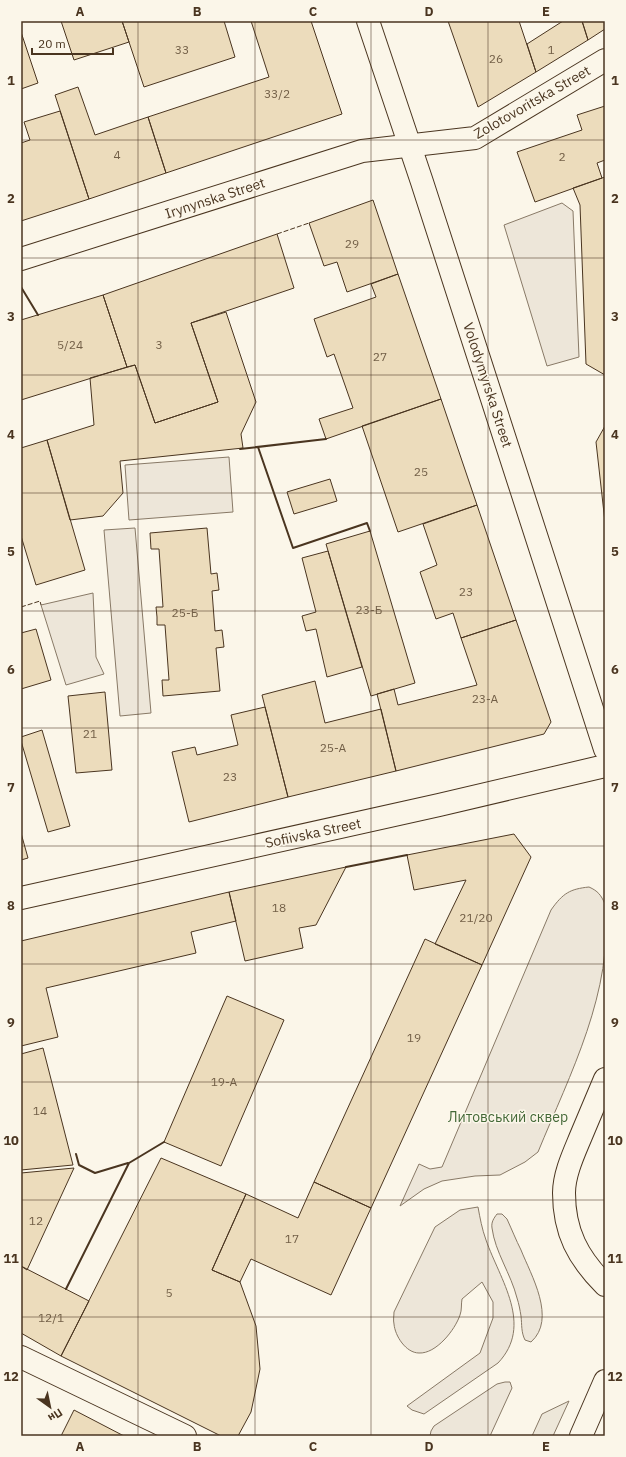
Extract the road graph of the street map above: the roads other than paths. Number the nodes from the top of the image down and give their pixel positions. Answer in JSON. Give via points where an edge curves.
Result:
{"nodes":[{"id":1,"x":368,"y":21,"type":"edge"},
{"id":2,"x":605,"y":60,"type":"edge"},
{"id":3,"x":410,"y":146,"type":"junction"},
{"id":4,"x":21,"y":259,"type":"edge"},
{"id":5,"x":605,"y":749,"type":"edge"},
{"id":6,"x":605,"y":766,"type":"edge"},
{"id":7,"x":21,"y":898,"type":"edge"},
{"id":8,"x":605,"y":1079,"type":"edge"},
{"id":9,"x":605,"y":1285,"type":"edge"},
{"id":10,"x":21,"y":1357,"type":"edge"},
{"id":11,"x":605,"y":1381,"type":"edge"},
{"id":12,"x":185,"y":1436,"type":"edge"},
{"id":13,"x":581,"y":1436,"type":"edge"}],
"edges":[{"from":1,"to":3,"type":"street","name":"Volodymyrska Street"},
{"from":2,"to":3,"type":"street","name":"Zolotovoritska Street","via":[[475,138]]},
{"from":3,"to":4,"type":"street","name":"Irynynska Street","via":[[362,151]]},
{"from":3,"to":5,"type":"street","name":"Volodymyrska Street"},
{"from":6,"to":7,"type":"street","name":"Sofiivska Street"},
{"from":8,"to":9,"type":"street","via":[[569,1168],[564,1192],[567,1226],[576,1248],[584,1262]]},
{"from":10,"to":12,"type":"street"},
{"from":11,"to":13,"type":"street"}]}
